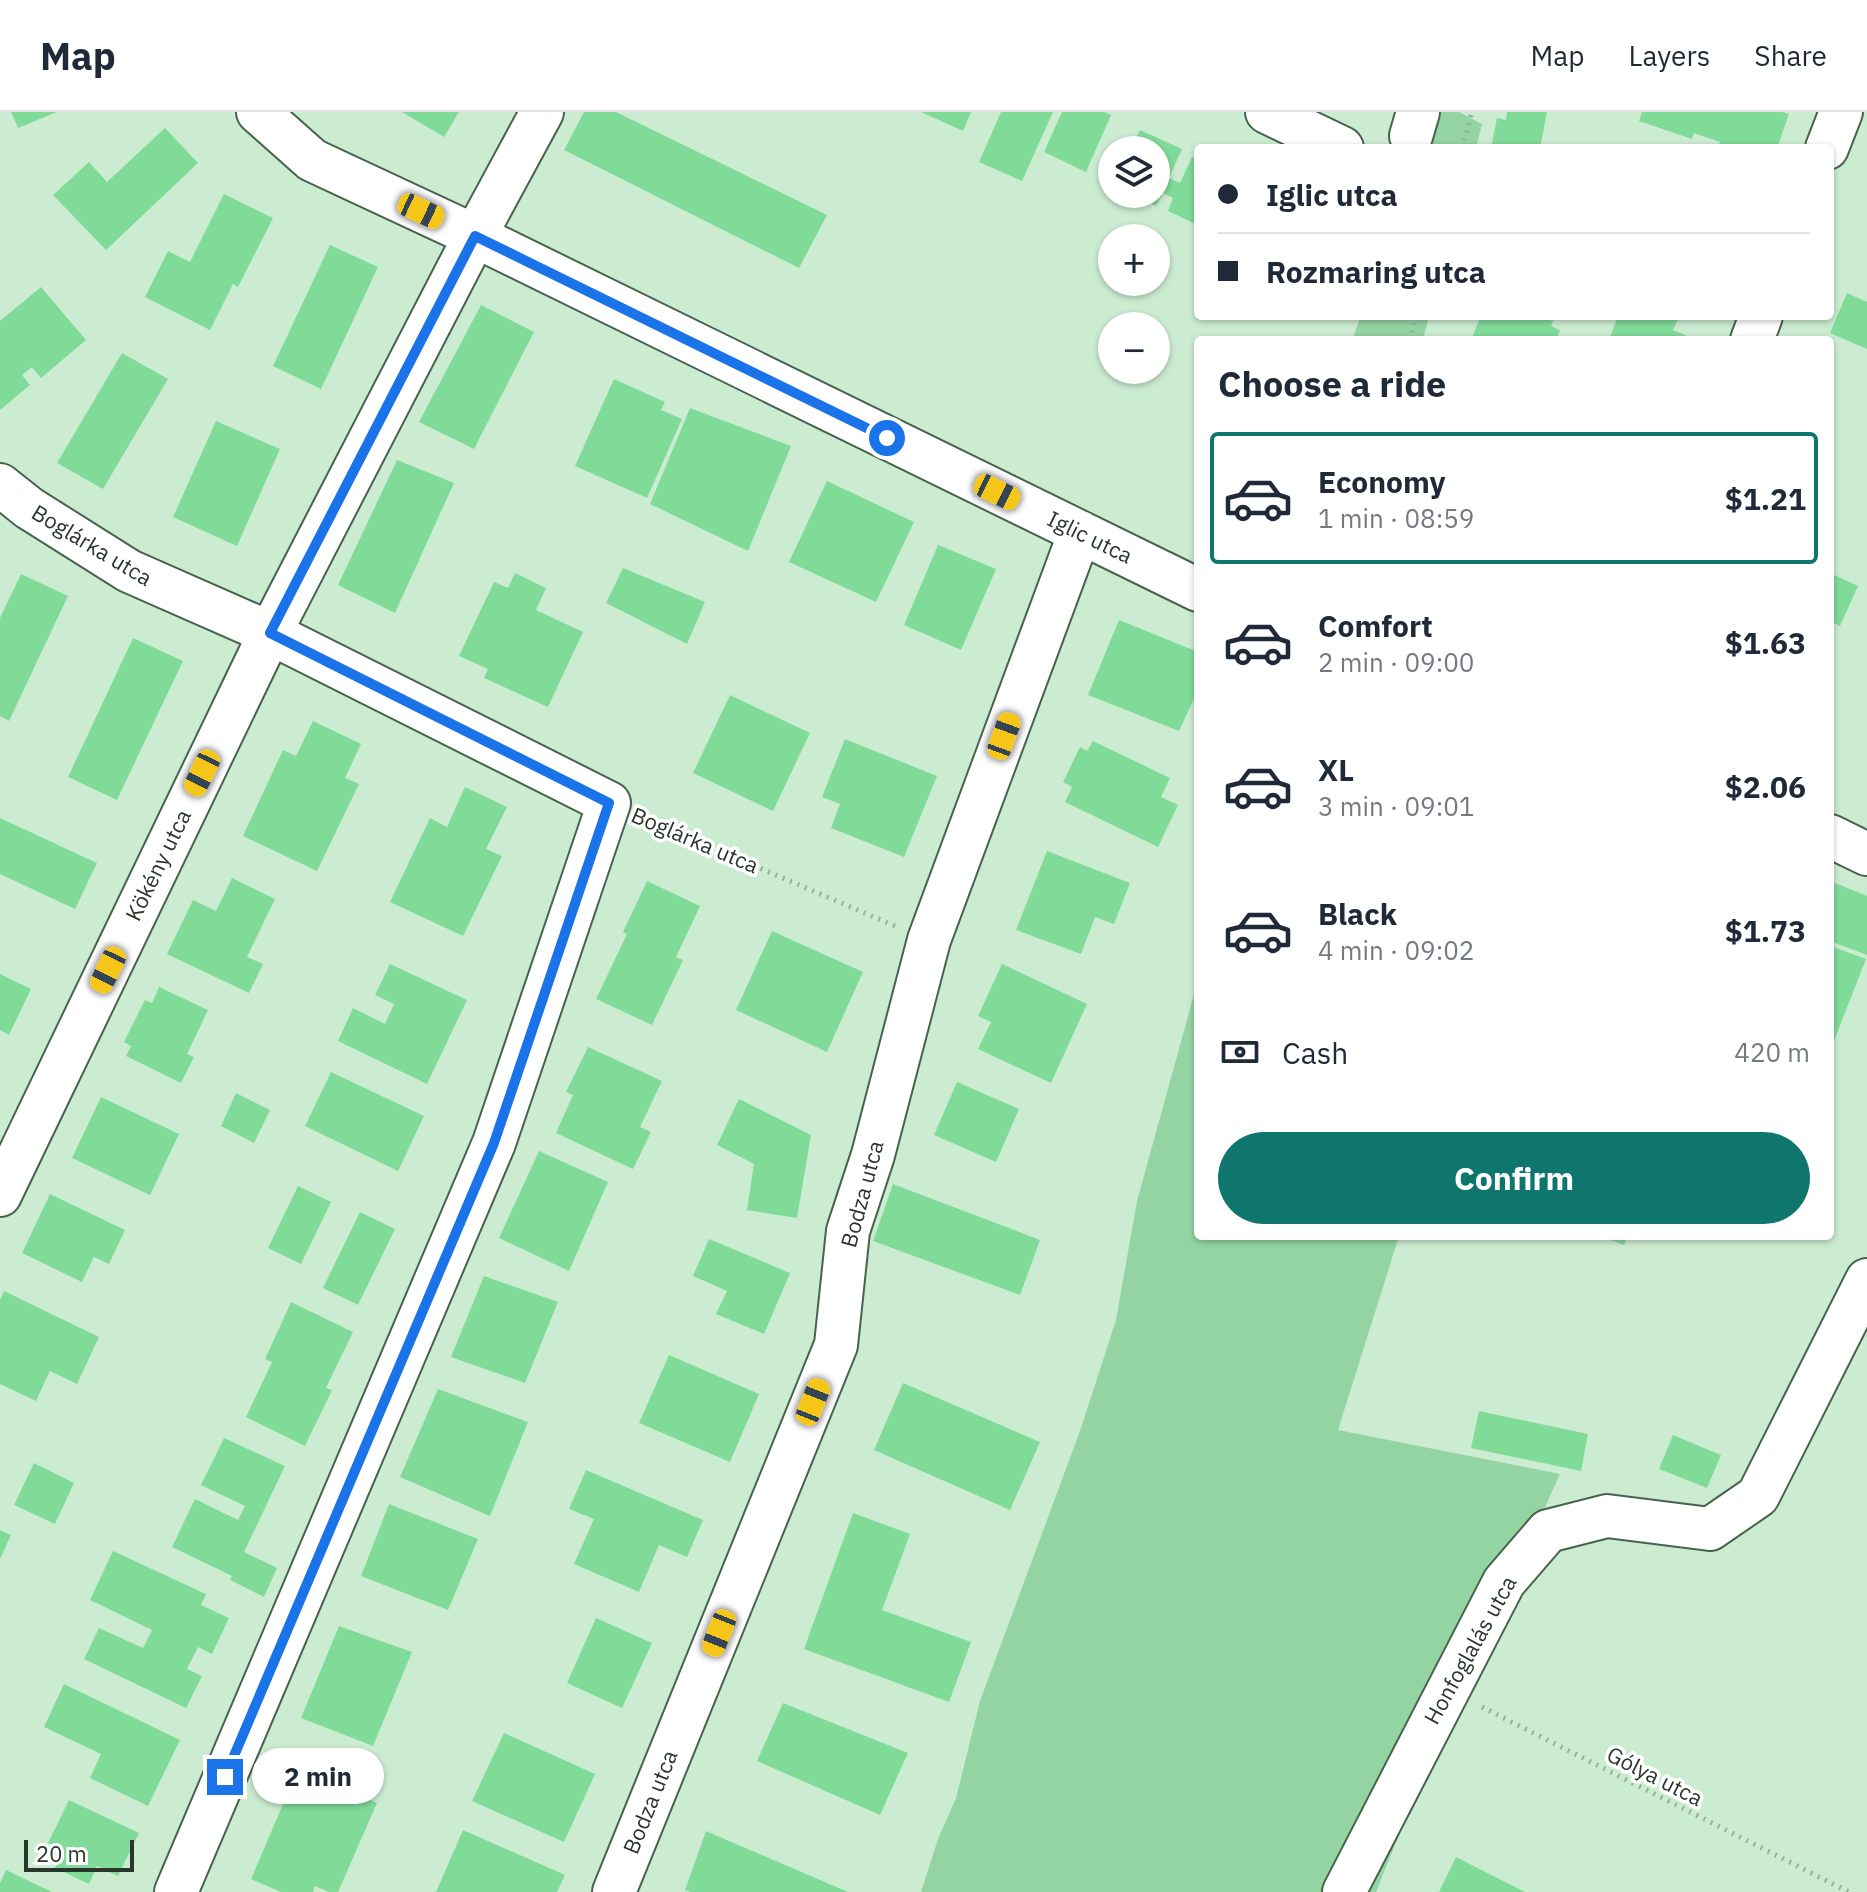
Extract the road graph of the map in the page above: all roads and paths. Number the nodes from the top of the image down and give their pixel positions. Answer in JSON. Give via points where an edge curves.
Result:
{"nodes":[{"id":1,"x":258,"y":112,"type":"edge"},
{"id":2,"x":542,"y":112,"type":"edge"},
{"id":3,"x":1267,"y":112,"type":"edge"},
{"id":4,"x":1472,"y":112,"type":"edge"},
{"id":5,"x":1841,"y":112,"type":"edge"},
{"id":6,"x":1334,"y":144,"type":"edge"},
{"id":7,"x":1463,"y":144,"type":"edge"},
{"id":8,"x":1829,"y":144,"type":"edge"},
{"id":9,"x":475,"y":236,"type":"junction"},
{"id":10,"x":0,"y":485,"type":"edge"},
{"id":11,"x":1080,"y":532,"type":"junction"},
{"id":12,"x":1194,"y":588,"type":"edge"},
{"id":13,"x":270,"y":633,"type":"junction"},
{"id":14,"x":609,"y":803,"type":"junction"},
{"id":15,"x":1834,"y":838,"type":"edge"},
{"id":16,"x":1867,"y":854,"type":"edge"},
{"id":17,"x":929,"y":940,"type":"junction"},
{"id":18,"x":0,"y":1195,"type":"edge"},
{"id":19,"x":1867,"y":1280,"type":"edge"},
{"id":20,"x":1447,"y":1689,"type":"junction"},
{"id":21,"x":176,"y":1892,"type":"edge"},
{"id":22,"x":614,"y":1892,"type":"edge"},
{"id":23,"x":1344,"y":1892,"type":"edge"},
{"id":24,"x":1849,"y":1892,"type":"edge"}],
"edges":[{"from":1,"to":9,"type":"street","name":"Iglic utca","via":[[312,160]]},
{"from":2,"to":9,"type":"street","name":"Kökény utca"},
{"from":3,"to":6,"type":"street"},
{"from":4,"to":7,"type":"path"},
{"from":5,"to":8,"type":"street"},
{"from":9,"to":11,"type":"street","name":"Iglic utca"},
{"from":9,"to":13,"type":"street","name":"Kökény utca"},
{"from":10,"to":13,"type":"street","name":"Boglárka utca","via":[[129,571]]},
{"from":11,"to":12,"type":"street","name":"Iglic utca"},
{"from":11,"to":17,"type":"street","name":"Bodza utca"},
{"from":13,"to":14,"type":"street","name":"Boglárka utca"},
{"from":13,"to":18,"type":"street","name":"Kökény utca"},
{"from":14,"to":17,"type":"path","name":"Boglárka utca"},
{"from":14,"to":21,"type":"street","via":[[494,1143]]},
{"from":15,"to":16,"type":"street"},
{"from":17,"to":22,"type":"street","name":"Bodza utca","via":[[848,1231],[836,1345]]},
{"from":19,"to":20,"type":"street","name":"Honfoglalás utca","via":[[1758,1496],[1710,1529],[1607,1516],[1548,1531],[1504,1582]]},
{"from":20,"to":23,"type":"street","name":"Honfoglalás utca"},
{"from":20,"to":24,"type":"path","name":"Gólya utca"}]}
